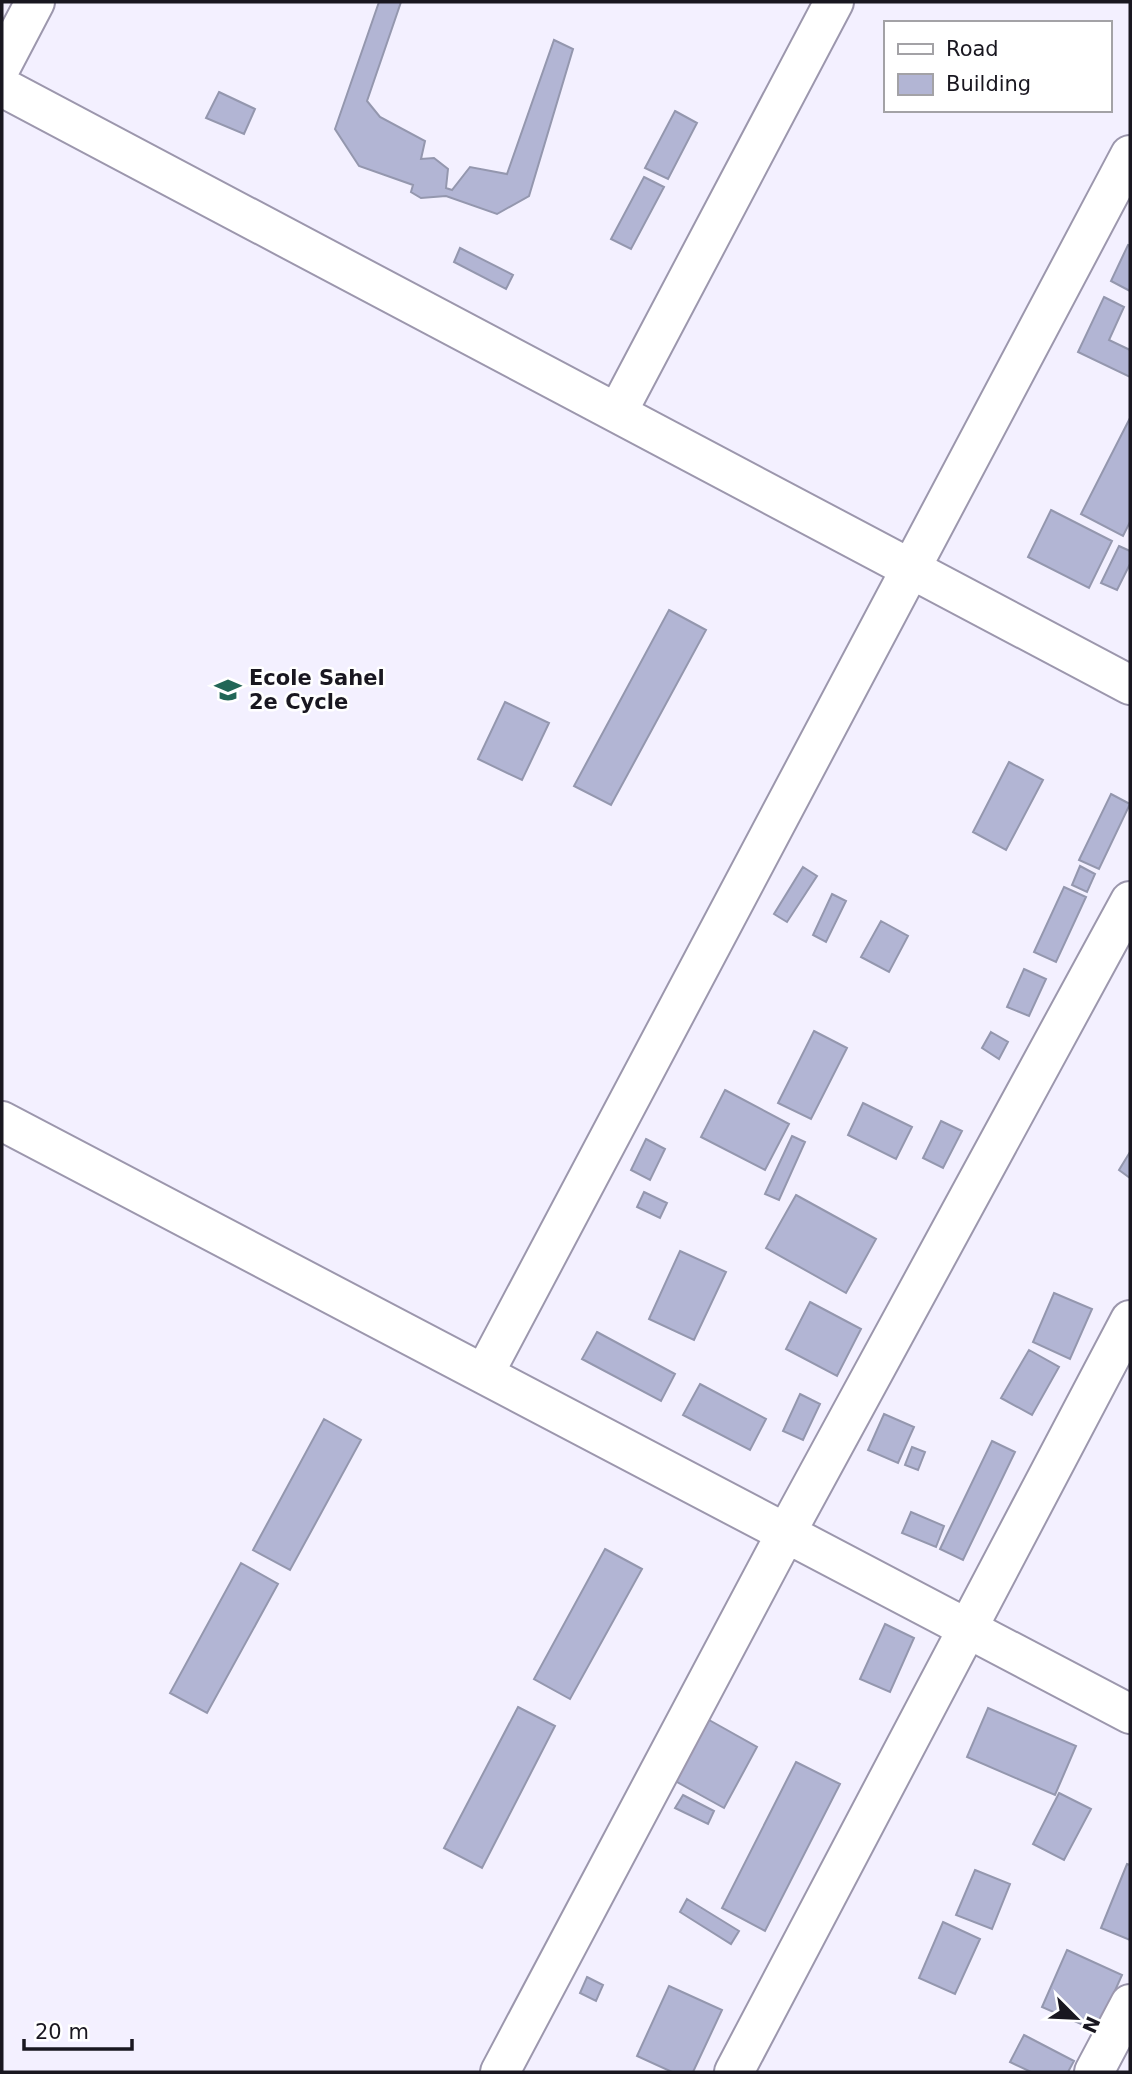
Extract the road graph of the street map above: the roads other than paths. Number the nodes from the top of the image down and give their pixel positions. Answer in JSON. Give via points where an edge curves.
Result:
{"nodes":[{"id":1,"x":35,"y":2,"type":"edge"},
{"id":2,"x":834,"y":2,"type":"edge"},
{"id":3,"x":2,"y":65,"type":"edge"},
{"id":4,"x":2,"y":87,"type":"edge"},
{"id":5,"x":1130,"y":155,"type":"edge"},
{"id":6,"x":618,"y":413,"type":"junction"},
{"id":7,"x":911,"y":569,"type":"junction"},
{"id":8,"x":1130,"y":685,"type":"edge"},
{"id":9,"x":1130,"y":901,"type":"edge"},
{"id":10,"x":2,"y":1121,"type":"edge"},
{"id":11,"x":1130,"y":1320,"type":"edge"},
{"id":12,"x":484,"y":1374,"type":"junction"},
{"id":13,"x":786,"y":1533,"type":"junction"},
{"id":14,"x":966,"y":1628,"type":"junction"},
{"id":15,"x":1130,"y":1714,"type":"edge"},
{"id":16,"x":1130,"y":2004,"type":"edge"},
{"id":17,"x":500,"y":2072,"type":"edge"},
{"id":18,"x":734,"y":2072,"type":"edge"},
{"id":19,"x":1094,"y":2072,"type":"edge"}],
"edges":[{"from":1,"to":3,"type":"street"},
{"from":2,"to":6,"type":"street"},
{"from":4,"to":6,"type":"street"},
{"from":5,"to":7,"type":"street"},
{"from":6,"to":7,"type":"street"},
{"from":7,"to":8,"type":"street"},
{"from":7,"to":12,"type":"street"},
{"from":9,"to":13,"type":"street"},
{"from":10,"to":12,"type":"street"},
{"from":11,"to":14,"type":"street"},
{"from":12,"to":13,"type":"street"},
{"from":13,"to":14,"type":"street"},
{"from":13,"to":17,"type":"street"},
{"from":14,"to":15,"type":"street"},
{"from":14,"to":18,"type":"street"},
{"from":16,"to":19,"type":"street"}]}
